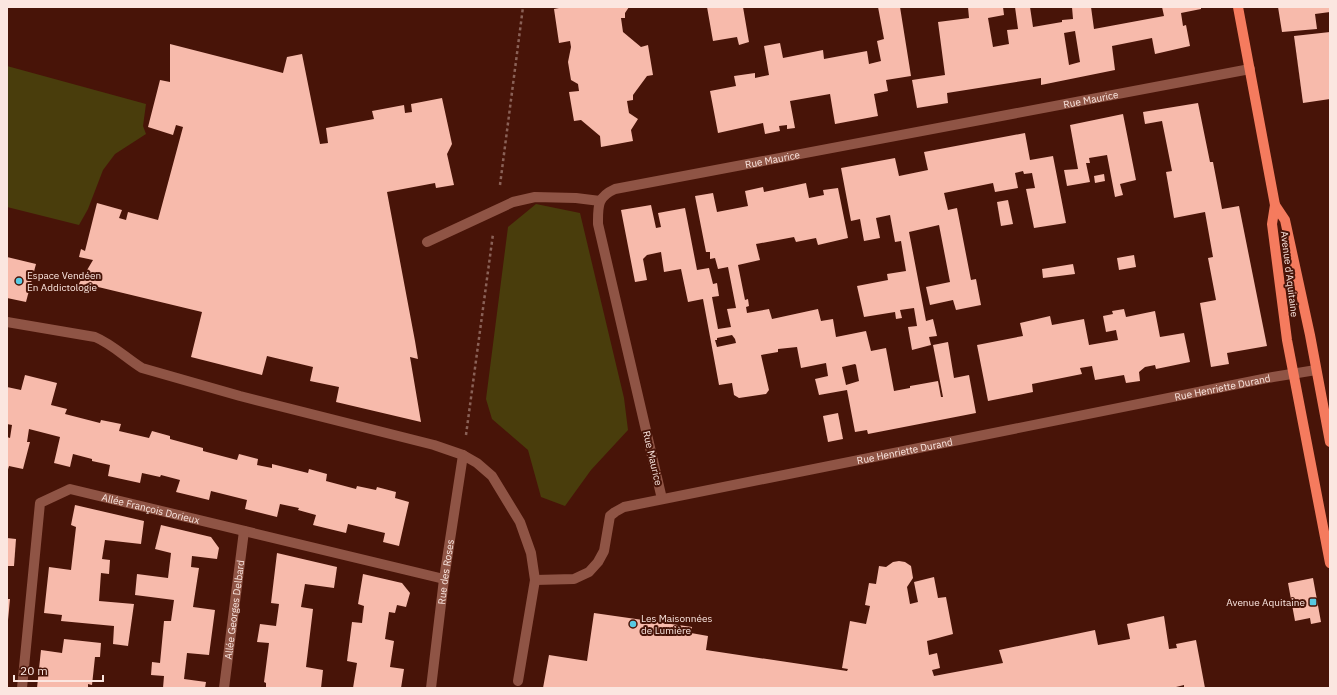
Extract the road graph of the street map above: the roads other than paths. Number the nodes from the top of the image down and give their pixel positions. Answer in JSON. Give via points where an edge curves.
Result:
{"nodes":[{"id":1,"x":1238,"y":7,"type":"edge"},
{"id":2,"x":1250,"y":69,"type":"junction"},
{"id":3,"x":600,"y":201,"type":"junction"},
{"id":4,"x":1276,"y":205,"type":"junction"},
{"id":5,"x":427,"y":242,"type":"dead end"},
{"id":6,"x":7,"y":322,"type":"edge"},
{"id":7,"x":1316,"y":370,"type":"junction"},
{"id":8,"x":1292,"y":374,"type":"junction"},
{"id":9,"x":1330,"y":442,"type":"edge"},
{"id":10,"x":463,"y":455,"type":"junction"},
{"id":11,"x":662,"y":499,"type":"junction"},
{"id":12,"x":244,"y":531,"type":"junction"},
{"id":13,"x":1330,"y":563,"type":"edge"},
{"id":14,"x":444,"y":579,"type":"junction"},
{"id":15,"x":535,"y":580,"type":"junction"},
{"id":16,"x":518,"y":681,"type":"dead end"},
{"id":17,"x":22,"y":688,"type":"edge"},
{"id":18,"x":224,"y":688,"type":"edge"},
{"id":19,"x":431,"y":688,"type":"edge"}],
"edges":[{"from":1,"to":2,"type":"main road"},
{"from":2,"to":3,"type":"street","name":"Rue Maurice","via":[[615,189]]},
{"from":2,"to":4,"type":"main road"},
{"from":3,"to":5,"type":"street","via":[[535,197],[513,202]]},
{"from":3,"to":11,"type":"street","name":"Rue Maurice","via":[[598,224]]},
{"from":4,"to":7,"type":"main road","name":"Avenue d'Aquitaine","via":[[1285,220]]},
{"from":4,"to":8,"type":"main road","name":"Avenue d'Aquitaine","via":[[1272,224]]},
{"from":6,"to":10,"type":"street","via":[[95,337],[104,340],[142,368],[240,396],[434,445]]},
{"from":7,"to":8,"type":"street","name":"Rue Henriette Durand"},
{"from":7,"to":9,"type":"main road","name":"Avenue d'Aquitaine"},
{"from":8,"to":11,"type":"street","name":"Rue Henriette Durand"},
{"from":8,"to":13,"type":"main road","name":"Avenue d'Aquitaine"},
{"from":10,"to":14,"type":"street","name":"Rue des Roses"},
{"from":10,"to":15,"type":"street","via":[[492,476],[520,522],[531,553]]},
{"from":11,"to":15,"type":"street","name":"Rue Henriette Durand","via":[[624,507],[610,516],[604,551],[589,572],[574,579]]},
{"from":12,"to":14,"type":"street","name":"Allée François Dorieux"},
{"from":12,"to":17,"type":"street","name":"Allée François Dorieux","via":[[70,489],[40,503]]},
{"from":12,"to":18,"type":"street","name":"Allée Georges Delbard"},
{"from":14,"to":19,"type":"street","name":"Rue des Roses"},
{"from":15,"to":16,"type":"street"}]}
